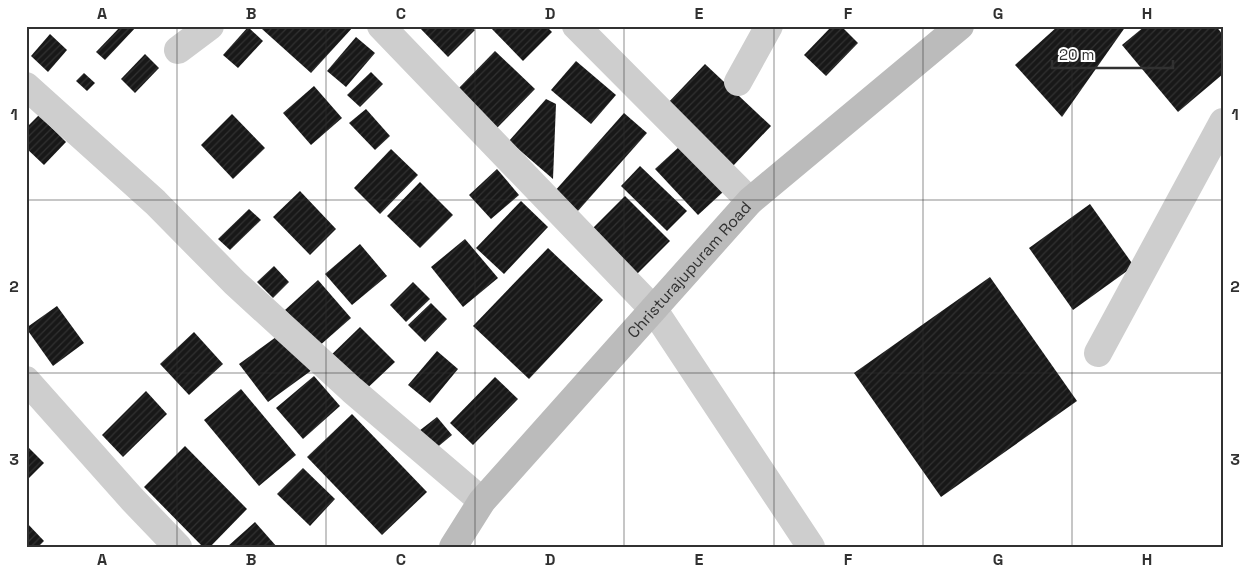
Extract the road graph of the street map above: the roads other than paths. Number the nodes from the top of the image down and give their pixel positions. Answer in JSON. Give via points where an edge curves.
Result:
{"nodes":[{"id":1,"x":210,"y":26,"type":"edge"},
{"id":2,"x":381,"y":26,"type":"edge"},
{"id":3,"x":576,"y":26,"type":"edge"},
{"id":4,"x":769,"y":26,"type":"edge"},
{"id":5,"x":960,"y":26,"type":"edge"},
{"id":6,"x":178,"y":50,"type":"dead end"},
{"id":7,"x":738,"y":82,"type":"dead end"},
{"id":8,"x":26,"y":86,"type":"edge"},
{"id":9,"x":1223,"y":122,"type":"edge"},
{"id":10,"x":750,"y":201,"type":"junction"},
{"id":11,"x":654,"y":310,"type":"junction"},
{"id":12,"x":1098,"y":353,"type":"dead end"},
{"id":13,"x":26,"y":380,"type":"edge"},
{"id":14,"x":482,"y":501,"type":"junction"},
{"id":15,"x":178,"y":547,"type":"edge"},
{"id":16,"x":453,"y":547,"type":"edge"},
{"id":17,"x":811,"y":547,"type":"edge"}],
"edges":[{"from":1,"to":6,"type":"street"},
{"from":2,"to":11,"type":"street"},
{"from":3,"to":10,"type":"street"},
{"from":4,"to":7,"type":"street"},
{"from":5,"to":10,"type":"street","name":"Christurajupuram Road"},
{"from":8,"to":14,"type":"street","via":[[155,202],[235,283],[352,390]]},
{"from":9,"to":12,"type":"street"},
{"from":10,"to":11,"type":"street","name":"Christurajupuram Road"},
{"from":11,"to":14,"type":"street","name":"Christurajupuram Road"},
{"from":11,"to":17,"type":"street"},
{"from":13,"to":15,"type":"street"},
{"from":14,"to":16,"type":"street","name":"Christurajupuram Road"}]}
